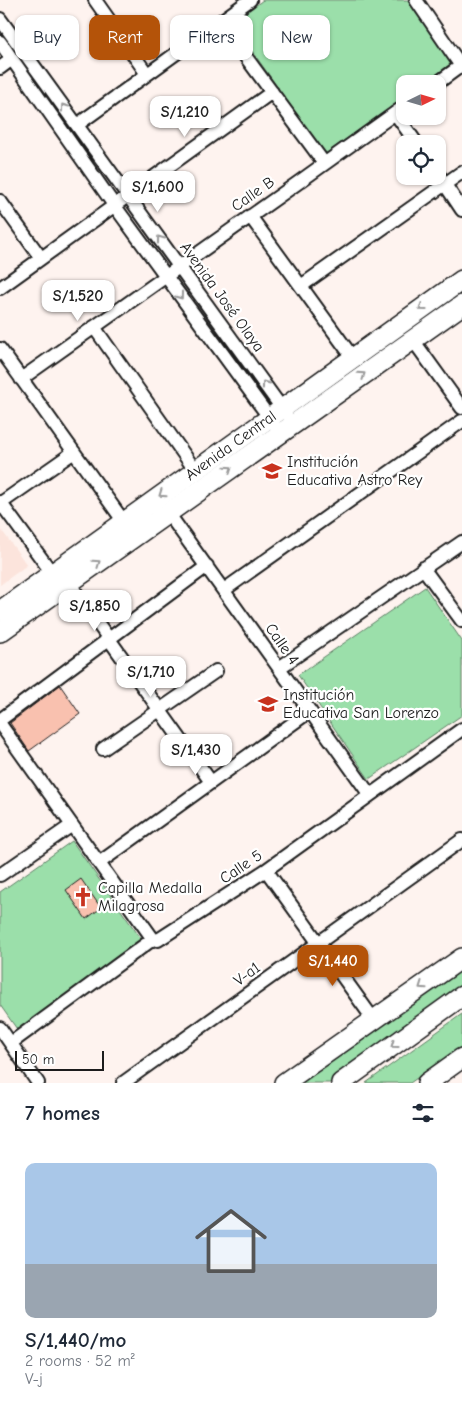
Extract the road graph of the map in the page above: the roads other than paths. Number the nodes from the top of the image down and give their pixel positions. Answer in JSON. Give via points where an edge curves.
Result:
{"nodes":[{"id":1,"x":95,"y":0,"type":"edge"},
{"id":2,"x":250,"y":0,"type":"edge"},
{"id":3,"x":416,"y":0,"type":"edge"},
{"id":4,"x":230,"y":15,"type":"edge"},
{"id":5,"x":0,"y":19,"type":"edge"},
{"id":6,"x":0,"y":42,"type":"edge"},
{"id":7,"x":170,"y":58,"type":"edge"},
{"id":8,"x":12,"y":60,"type":"junction"},
{"id":9,"x":248,"y":60,"type":"edge"},
{"id":10,"x":462,"y":65,"type":"edge"},
{"id":11,"x":0,"y":68,"type":"edge"},
{"id":12,"x":147,"y":74,"type":"junction"},
{"id":13,"x":446,"y":77,"type":"edge"},
{"id":14,"x":272,"y":92,"type":"junction"},
{"id":15,"x":396,"y":112,"type":"edge"},
{"id":16,"x":77,"y":124,"type":"junction"},
{"id":17,"x":324,"y":164,"type":"junction"},
{"id":18,"x":462,"y":172,"type":"edge"},
{"id":19,"x":446,"y":177,"type":"edge"},
{"id":20,"x":433,"y":185,"type":"edge"},
{"id":21,"x":445,"y":185,"type":"edge"},
{"id":22,"x":128,"y":195,"type":"junction"},
{"id":23,"x":0,"y":201,"type":"edge"},
{"id":24,"x":114,"y":205,"type":"junction"},
{"id":25,"x":462,"y":210,"type":"edge"},
{"id":26,"x":250,"y":216,"type":"junction"},
{"id":27,"x":41,"y":258,"type":"junction"},
{"id":28,"x":180,"y":266,"type":"junction"},
{"id":29,"x":166,"y":276,"type":"junction"},
{"id":30,"x":462,"y":280,"type":"edge"},
{"id":31,"x":301,"y":286,"type":"junction"},
{"id":32,"x":0,"y":288,"type":"edge"},
{"id":33,"x":462,"y":305,"type":"edge"},
{"id":34,"x":94,"y":327,"type":"junction"},
{"id":35,"x":413,"y":340,"type":"junction"},
{"id":36,"x":0,"y":349,"type":"edge"},
{"id":37,"x":353,"y":358,"type":"junction"},
{"id":38,"x":21,"y":379,"type":"junction"},
{"id":39,"x":462,"y":408,"type":"edge"},
{"id":40,"x":281,"y":421,"type":"junction"},
{"id":41,"x":462,"y":421,"type":"edge"},
{"id":42,"x":74,"y":452,"type":"junction"},
{"id":43,"x":196,"y":470,"type":"junction"},
{"id":44,"x":0,"y":502,"type":"edge"},
{"id":45,"x":168,"y":512,"type":"junction"},
{"id":46,"x":124,"y":522,"type":"junction"},
{"id":47,"x":462,"y":542,"type":"edge"},
{"id":48,"x":207,"y":566,"type":"junction"},
{"id":49,"x":423,"y":568,"type":"junction"},
{"id":50,"x":52,"y":572,"type":"junction"},
{"id":51,"x":69,"y":583,"type":"junction"},
{"id":52,"x":224,"y":590,"type":"junction"},
{"id":53,"x":0,"y":611,"type":"edge"},
{"id":54,"x":462,"y":621,"type":"edge"},
{"id":55,"x":0,"y":632,"type":"edge"},
{"id":56,"x":109,"y":639,"type":"junction"},
{"id":57,"x":279,"y":668,"type":"junction"},
{"id":58,"x":216,"y":671,"type":"dead end"},
{"id":59,"x":160,"y":710,"type":"junction"},
{"id":60,"x":310,"y":710,"type":"junction"},
{"id":61,"x":0,"y":720,"type":"edge"},
{"id":62,"x":0,"y":724,"type":"edge"},
{"id":63,"x":462,"y":728,"type":"edge"},
{"id":64,"x":5,"y":742,"type":"edge"},
{"id":65,"x":103,"y":749,"type":"dead end"},
{"id":66,"x":211,"y":782,"type":"junction"},
{"id":67,"x":370,"y":795,"type":"junction"},
{"id":68,"x":72,"y":825,"type":"junction"},
{"id":69,"x":462,"y":840,"type":"edge"},
{"id":70,"x":99,"y":863,"type":"junction"},
{"id":71,"x":266,"y":870,"type":"junction"},
{"id":72,"x":0,"y":875,"type":"edge"},
{"id":73,"x":153,"y":939,"type":"junction"},
{"id":74,"x":318,"y":943,"type":"junction"},
{"id":75,"x":462,"y":958,"type":"edge"},
{"id":76,"x":462,"y":996,"type":"edge"},
{"id":77,"x":371,"y":1016,"type":"dead end"},
{"id":78,"x":0,"y":1028,"type":"edge"},
{"id":79,"x":11,"y":1043,"type":"junction"},
{"id":80,"x":462,"y":1058,"type":"edge"},
{"id":81,"x":38,"y":1083,"type":"edge"},
{"id":82,"x":123,"y":1083,"type":"edge"},
{"id":83,"x":284,"y":1083,"type":"edge"},
{"id":84,"x":341,"y":1083,"type":"edge"},
{"id":85,"x":427,"y":1083,"type":"edge"}],
"edges":[{"from":1,"to":12,"type":"street"},
{"from":2,"to":4,"type":"street"},
{"from":3,"to":10,"type":"street"},
{"from":16,"to":5,"type":"street","name":"Avenida José Olaya","one_way":true},
{"from":6,"to":8,"type":"street","name":"Avenida José Olaya"},
{"from":7,"to":12,"type":"street"},
{"from":8,"to":11,"type":"street"},
{"from":8,"to":24,"type":"street","name":"Avenida José Olaya"},
{"from":9,"to":14,"type":"street"},
{"from":10,"to":13,"type":"street"},
{"from":12,"to":16,"type":"street"},
{"from":14,"to":17,"type":"street"},
{"from":14,"to":22,"type":"street"},
{"from":15,"to":17,"type":"street","name":"Calle B"},
{"from":16,"to":22,"type":"street","name":"Avenida José Olaya"},
{"from":17,"to":26,"type":"street","name":"Calle B"},
{"from":18,"to":19,"type":"street"},
{"from":20,"to":31,"type":"street"},
{"from":21,"to":25,"type":"street"},
{"from":22,"to":24,"type":"street"},
{"from":28,"to":22,"type":"street","name":"Avenida José Olaya","one_way":true},
{"from":23,"to":27,"type":"street"},
{"from":24,"to":27,"type":"street"},
{"from":24,"to":29,"type":"street","name":"Avenida José Olaya"},
{"from":26,"to":28,"type":"street","name":"Calle B"},
{"from":26,"to":31,"type":"street"},
{"from":27,"to":32,"type":"street"},
{"from":28,"to":29,"type":"street","name":"Calle B"},
{"from":40,"to":28,"type":"street","name":"Avenida José Olaya","one_way":true},
{"from":29,"to":34,"type":"street","name":"Calle B"},
{"from":29,"to":40,"type":"street","name":"Avenida José Olaya","one_way":true},
{"from":30,"to":37,"type":"street","name":"Avenida Central","one_way":true},
{"from":31,"to":37,"type":"street"},
{"from":33,"to":35,"type":"street","name":"Avenida Central"},
{"from":34,"to":38,"type":"street","name":"Calle B"},
{"from":34,"to":43,"type":"street"},
{"from":35,"to":39,"type":"street"},
{"from":40,"to":35,"type":"street","name":"Avenida Central","one_way":true},
{"from":36,"to":38,"type":"street"},
{"from":37,"to":40,"type":"street","name":"Avenida Central"},
{"from":38,"to":42,"type":"street"},
{"from":40,"to":43,"type":"street","name":"Avenida Central"},
{"from":45,"to":40,"type":"street","name":"Avenida Central","one_way":true},
{"from":41,"to":52,"type":"street"},
{"from":42,"to":44,"type":"street"},
{"from":42,"to":46,"type":"street"},
{"from":43,"to":46,"type":"street","name":"Avenida Central","one_way":true},
{"from":44,"to":50,"type":"street"},
{"from":45,"to":48,"type":"street","name":"Calle 4"},
{"from":51,"to":45,"type":"street","name":"Avenida Central","one_way":true},
{"from":46,"to":50,"type":"street","name":"Avenida Central"},
{"from":47,"to":49,"type":"street"},
{"from":48,"to":52,"type":"street","name":"Calle 4"},
{"from":48,"to":56,"type":"street"},
{"from":49,"to":54,"type":"street"},
{"from":49,"to":57,"type":"street"},
{"from":50,"to":53,"type":"street","name":"Avenida Central"},
{"from":51,"to":55,"type":"street","name":"Avenida Central"},
{"from":51,"to":56,"type":"street"},
{"from":52,"to":57,"type":"street","name":"Calle 4"},
{"from":56,"to":59,"type":"street"},
{"from":56,"to":61,"type":"street"},
{"from":57,"to":60,"type":"street","name":"Calle 4"},
{"from":58,"to":59,"type":"street"},
{"from":59,"to":65,"type":"street"},
{"from":59,"to":66,"type":"street"},
{"from":60,"to":66,"type":"street"},
{"from":60,"to":67,"type":"street","name":"Calle 4"},
{"from":62,"to":64,"type":"street"},
{"from":63,"to":67,"type":"street","name":"Calle 5"},
{"from":64,"to":68,"type":"street"},
{"from":66,"to":70,"type":"street"},
{"from":67,"to":71,"type":"street","name":"Calle 5"},
{"from":68,"to":70,"type":"street"},
{"from":68,"to":72,"type":"street"},
{"from":69,"to":74,"type":"street","name":"V-a1"},
{"from":70,"to":73,"type":"street"},
{"from":71,"to":73,"type":"street","name":"Calle 5","via":[[158,940]]},
{"from":71,"to":74,"type":"street"},
{"from":73,"to":79,"type":"street","name":"Calle 5"},
{"from":74,"to":77,"type":"street"},
{"from":74,"to":82,"type":"street","name":"V-a1"},
{"from":75,"to":83,"type":"street","one_way":true},
{"from":76,"to":84,"type":"street","one_way":true},
{"from":78,"to":79,"type":"street"},
{"from":79,"to":81,"type":"street"},
{"from":80,"to":85,"type":"street"}]}
